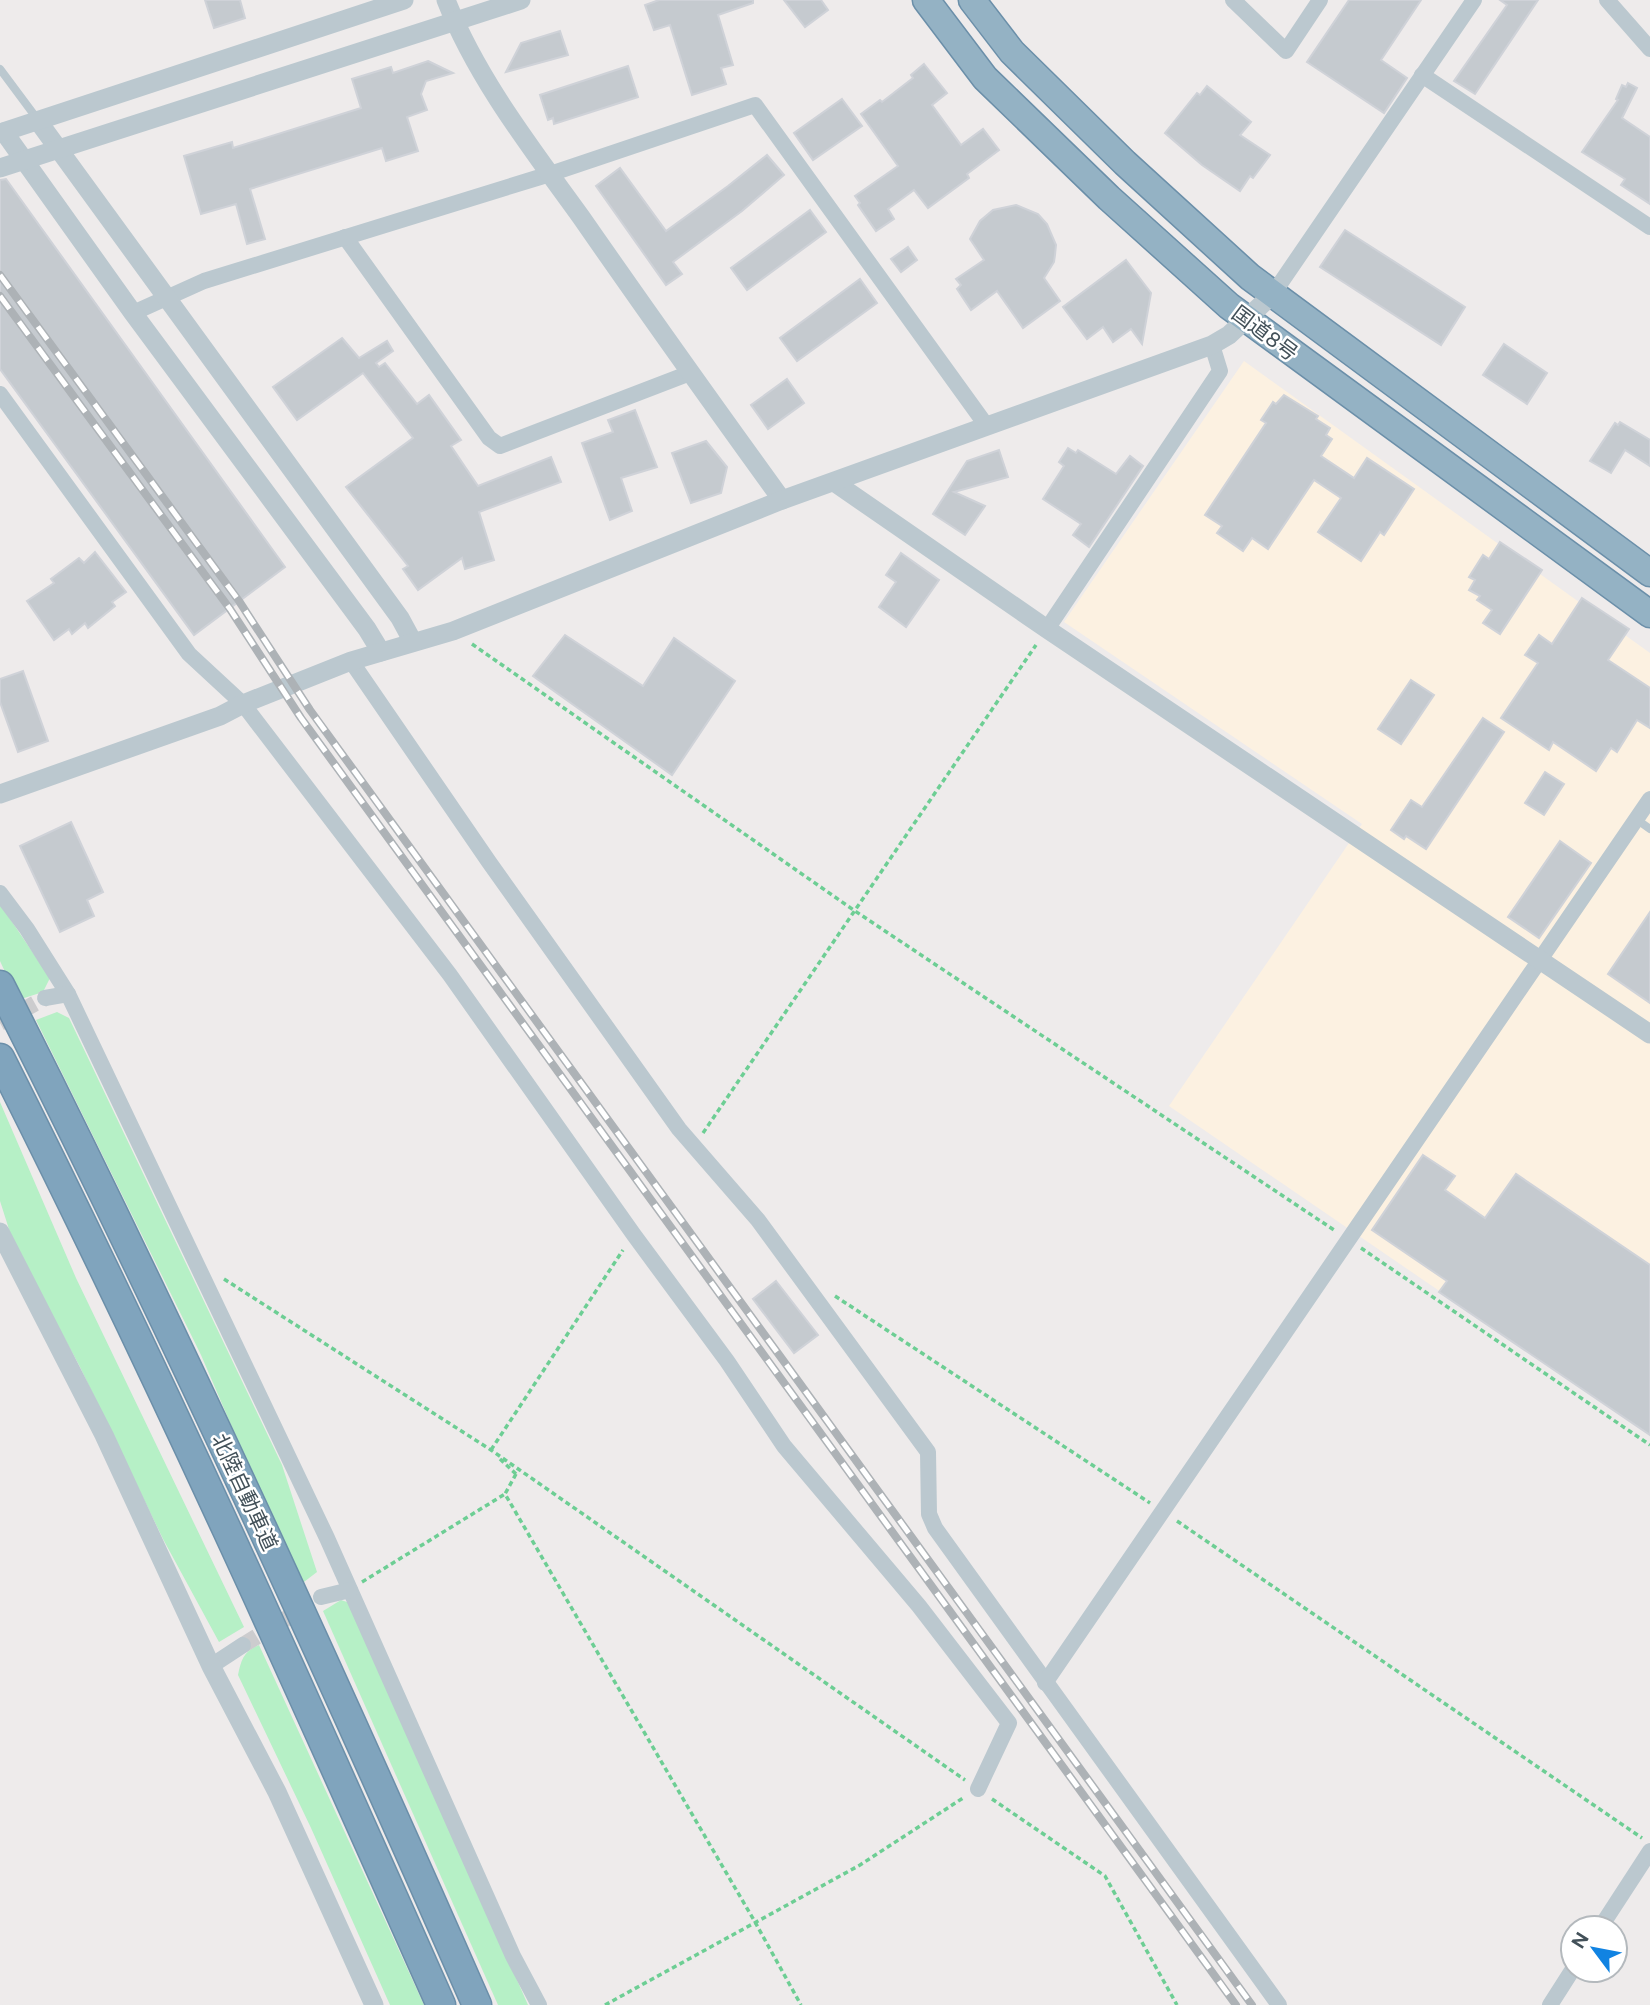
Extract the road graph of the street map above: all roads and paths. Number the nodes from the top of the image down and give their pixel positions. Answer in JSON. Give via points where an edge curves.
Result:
{"nodes":[{"id":1,"x":404,"y":0,"type":"edge"},
{"id":2,"x":446,"y":0,"type":"edge"},
{"id":3,"x":521,"y":0,"type":"edge"},
{"id":4,"x":926,"y":0,"type":"edge"},
{"id":5,"x":972,"y":0,"type":"edge"},
{"id":6,"x":1233,"y":0,"type":"edge"},
{"id":7,"x":1320,"y":0,"type":"edge"},
{"id":8,"x":1474,"y":0,"type":"edge"},
{"id":9,"x":1607,"y":0,"type":"edge"},
{"id":10,"x":455,"y":22,"type":"junction"},
{"id":11,"x":1650,"y":50,"type":"edge"},
{"id":12,"x":0,"y":69,"type":"edge"},
{"id":13,"x":1422,"y":75,"type":"junction"},
{"id":14,"x":38,"y":121,"type":"junction"},
{"id":15,"x":1,"y":130,"type":"edge"},
{"id":16,"x":59,"y":150,"type":"junction"},
{"id":17,"x":24,"y":161,"type":"junction"},
{"id":18,"x":0,"y":168,"type":"edge"},
{"id":19,"x":550,"y":174,"type":"junction"},
{"id":20,"x":1650,"y":227,"type":"edge"},
{"id":21,"x":345,"y":237,"type":"junction"},
{"id":22,"x":1273,"y":294,"type":"junction"},
{"id":23,"x":166,"y":297,"type":"junction"},
{"id":24,"x":133,"y":313,"type":"junction"},
{"id":25,"x":1246,"y":319,"type":"junction"},
{"id":26,"x":1212,"y":345,"type":"junction"},
{"id":27,"x":690,"y":373,"type":"junction"},
{"id":28,"x":0,"y":394,"type":"edge"},
{"id":29,"x":986,"y":425,"type":"junction"},
{"id":30,"x":834,"y":482,"type":"junction"},
{"id":31,"x":782,"y":500,"type":"junction"},
{"id":32,"x":1650,"y":573,"type":"edge"},
{"id":33,"x":1650,"y":614,"type":"edge"},
{"id":34,"x":1047,"y":629,"type":"junction"},
{"id":35,"x":453,"y":631,"type":"junction"},
{"id":36,"x":413,"y":642,"type":"junction"},
{"id":37,"x":381,"y":652,"type":"junction"},
{"id":38,"x":351,"y":661,"type":"junction"},
{"id":39,"x":243,"y":704,"type":"junction"},
{"id":40,"x":0,"y":794,"type":"edge"},
{"id":41,"x":1650,"y":799,"type":"edge"},
{"id":42,"x":1643,"y":824,"type":"edge"},
{"id":43,"x":0,"y":892,"type":"edge"},
{"id":44,"x":855,"y":911,"type":"junction"},
{"id":45,"x":1542,"y":960,"type":"junction"},
{"id":46,"x":0,"y":985,"type":"edge"},
{"id":47,"x":68,"y":993,"type":"junction"},
{"id":48,"x":46,"y":998,"type":"tunnel mouth"},
{"id":49,"x":1650,"y":1034,"type":"edge"},
{"id":50,"x":0,"y":1058,"type":"edge"},
{"id":51,"x":693,"y":1147,"type":"junction"},
{"id":52,"x":0,"y":1232,"type":"edge"},
{"id":53,"x":634,"y":1235,"type":"junction"},
{"id":54,"x":1349,"y":1240,"type":"junction"},
{"id":55,"x":193,"y":1259,"type":"junction"},
{"id":56,"x":827,"y":1290,"type":"dead end"},
{"id":57,"x":1650,"y":1445,"type":"edge"},
{"id":58,"x":491,"y":1450,"type":"junction"},
{"id":59,"x":505,"y":1494,"type":"junction"},
{"id":60,"x":1163,"y":1511,"type":"junction"},
{"id":61,"x":350,"y":1590,"type":"junction"},
{"id":62,"x":321,"y":1597,"type":"tunnel mouth"},
{"id":63,"x":243,"y":1645,"type":"tunnel mouth"},
{"id":64,"x":211,"y":1666,"type":"junction"},
{"id":65,"x":1045,"y":1683,"type":"junction"},
{"id":66,"x":978,"y":1789,"type":"junction"},
{"id":67,"x":1650,"y":1843,"type":"edge"},
{"id":68,"x":1650,"y":1851,"type":"edge"},
{"id":69,"x":1609,"y":1914,"type":"edge"},
{"id":70,"x":755,"y":1922,"type":"junction"},
{"id":71,"x":1563,"y":1984,"type":"edge"},
{"id":72,"x":374,"y":2005,"type":"edge"},
{"id":73,"x":441,"y":2005,"type":"edge"},
{"id":74,"x":477,"y":2005,"type":"edge"},
{"id":75,"x":539,"y":2005,"type":"edge"},
{"id":76,"x":604,"y":2005,"type":"edge"},
{"id":77,"x":801,"y":2005,"type":"edge"},
{"id":78,"x":1177,"y":2005,"type":"edge"},
{"id":79,"x":1279,"y":2005,"type":"edge"},
{"id":80,"x":1550,"y":2005,"type":"edge"}],
"edges":[{"from":1,"to":14,"type":"street"},
{"from":2,"to":10,"type":"street"},
{"from":3,"to":10,"type":"street"},
{"from":4,"to":25,"type":"highway","name":"国道8号","via":[[985,78],[1109,198]]},
{"from":5,"to":22,"type":"highway","name":"国道8号","via":[[1012,52],[1125,163]]},
{"from":6,"to":7,"type":"street","via":[[1286,51]]},
{"from":8,"to":13,"type":"street"},
{"from":9,"to":11,"type":"street"},
{"from":10,"to":16,"type":"street"},
{"from":10,"to":19,"type":"street"},
{"from":12,"to":14,"type":"lane"},
{"from":13,"to":20,"type":"street"},
{"from":13,"to":22,"type":"street"},
{"from":14,"to":15,"type":"street"},
{"from":14,"to":16,"type":"street"},
{"from":15,"to":17,"type":"street"},
{"from":16,"to":17,"type":"street"},
{"from":16,"to":23,"type":"street"},
{"from":17,"to":18,"type":"street"},
{"from":17,"to":24,"type":"street"},
{"from":19,"to":21,"type":"street"},
{"from":19,"to":27,"type":"street"},
{"from":19,"to":29,"type":"street","via":[[755,105]]},
{"from":21,"to":23,"type":"street"},
{"from":21,"to":27,"type":"street","via":[[489,438],[500,446]]},
{"from":22,"to":25,"type":"street"},
{"from":22,"to":32,"type":"highway","name":"国道8号"},
{"from":23,"to":24,"type":"street"},
{"from":23,"to":36,"type":"street"},
{"from":24,"to":37,"type":"street"},
{"from":25,"to":26,"type":"street"},
{"from":25,"to":33,"type":"highway","name":"国道8号"},
{"from":26,"to":29,"type":"street"},
{"from":26,"to":34,"type":"street","via":[[1220,371]]},
{"from":27,"to":31,"type":"street"},
{"from":28,"to":39,"type":"street","via":[[188,654]]},
{"from":29,"to":30,"type":"street"},
{"from":30,"to":31,"type":"street"},
{"from":30,"to":34,"type":"street"},
{"from":31,"to":35,"type":"street"},
{"from":34,"to":44,"type":"path"},
{"from":34,"to":45,"type":"street"},
{"from":35,"to":36,"type":"street"},
{"from":35,"to":44,"type":"path"},
{"from":36,"to":37,"type":"street"},
{"from":37,"to":38,"type":"street"},
{"from":38,"to":39,"type":"street"},
{"from":38,"to":51,"type":"street"},
{"from":39,"to":40,"type":"street"},
{"from":39,"to":53,"type":"street","via":[[450,975]]},
{"from":41,"to":42,"type":"street"},
{"from":42,"to":45,"type":"street"},
{"from":43,"to":47,"type":"street"},
{"from":44,"to":51,"type":"path"},
{"from":44,"to":54,"type":"path"},
{"from":45,"to":49,"type":"street"},
{"from":45,"to":54,"type":"street"},
{"from":46,"to":74,"type":"highway","name":"北陸自動車道","via":[[154,1296]]},
{"from":47,"to":48,"type":"street"},
{"from":47,"to":55,"type":"street"},
{"from":50,"to":73,"type":"highway","name":"北陸自動車道","via":[[124,1311]]},
{"from":51,"to":65,"type":"street","via":[[758,1220],[928,1452],[929,1514],[936,1528]]},
{"from":52,"to":64,"type":"street","via":[[104,1435]]},
{"from":53,"to":58,"type":"path"},
{"from":53,"to":66,"type":"street","via":[[784,1446],[919,1606],[1009,1723]]},
{"from":54,"to":57,"type":"path"},
{"from":54,"to":60,"type":"street"},
{"from":55,"to":58,"type":"path"},
{"from":55,"to":61,"type":"street"},
{"from":56,"to":60,"type":"path"},
{"from":58,"to":59,"type":"path","via":[[516,1474]]},
{"from":58,"to":66,"type":"path"},
{"from":59,"to":61,"type":"path"},
{"from":59,"to":70,"type":"path"},
{"from":60,"to":65,"type":"street"},
{"from":60,"to":67,"type":"path"},
{"from":61,"to":62,"type":"street"},
{"from":61,"to":75,"type":"street"},
{"from":63,"to":64,"type":"street"},
{"from":64,"to":72,"type":"street","via":[[277,1792]]},
{"from":65,"to":79,"type":"street"},
{"from":66,"to":70,"type":"path","via":[[860,1865]]},
{"from":66,"to":78,"type":"path","via":[[1105,1876]]},
{"from":68,"to":69,"type":"street"},
{"from":70,"to":76,"type":"path"},
{"from":70,"to":77,"type":"path"},
{"from":71,"to":80,"type":"street"}]}
